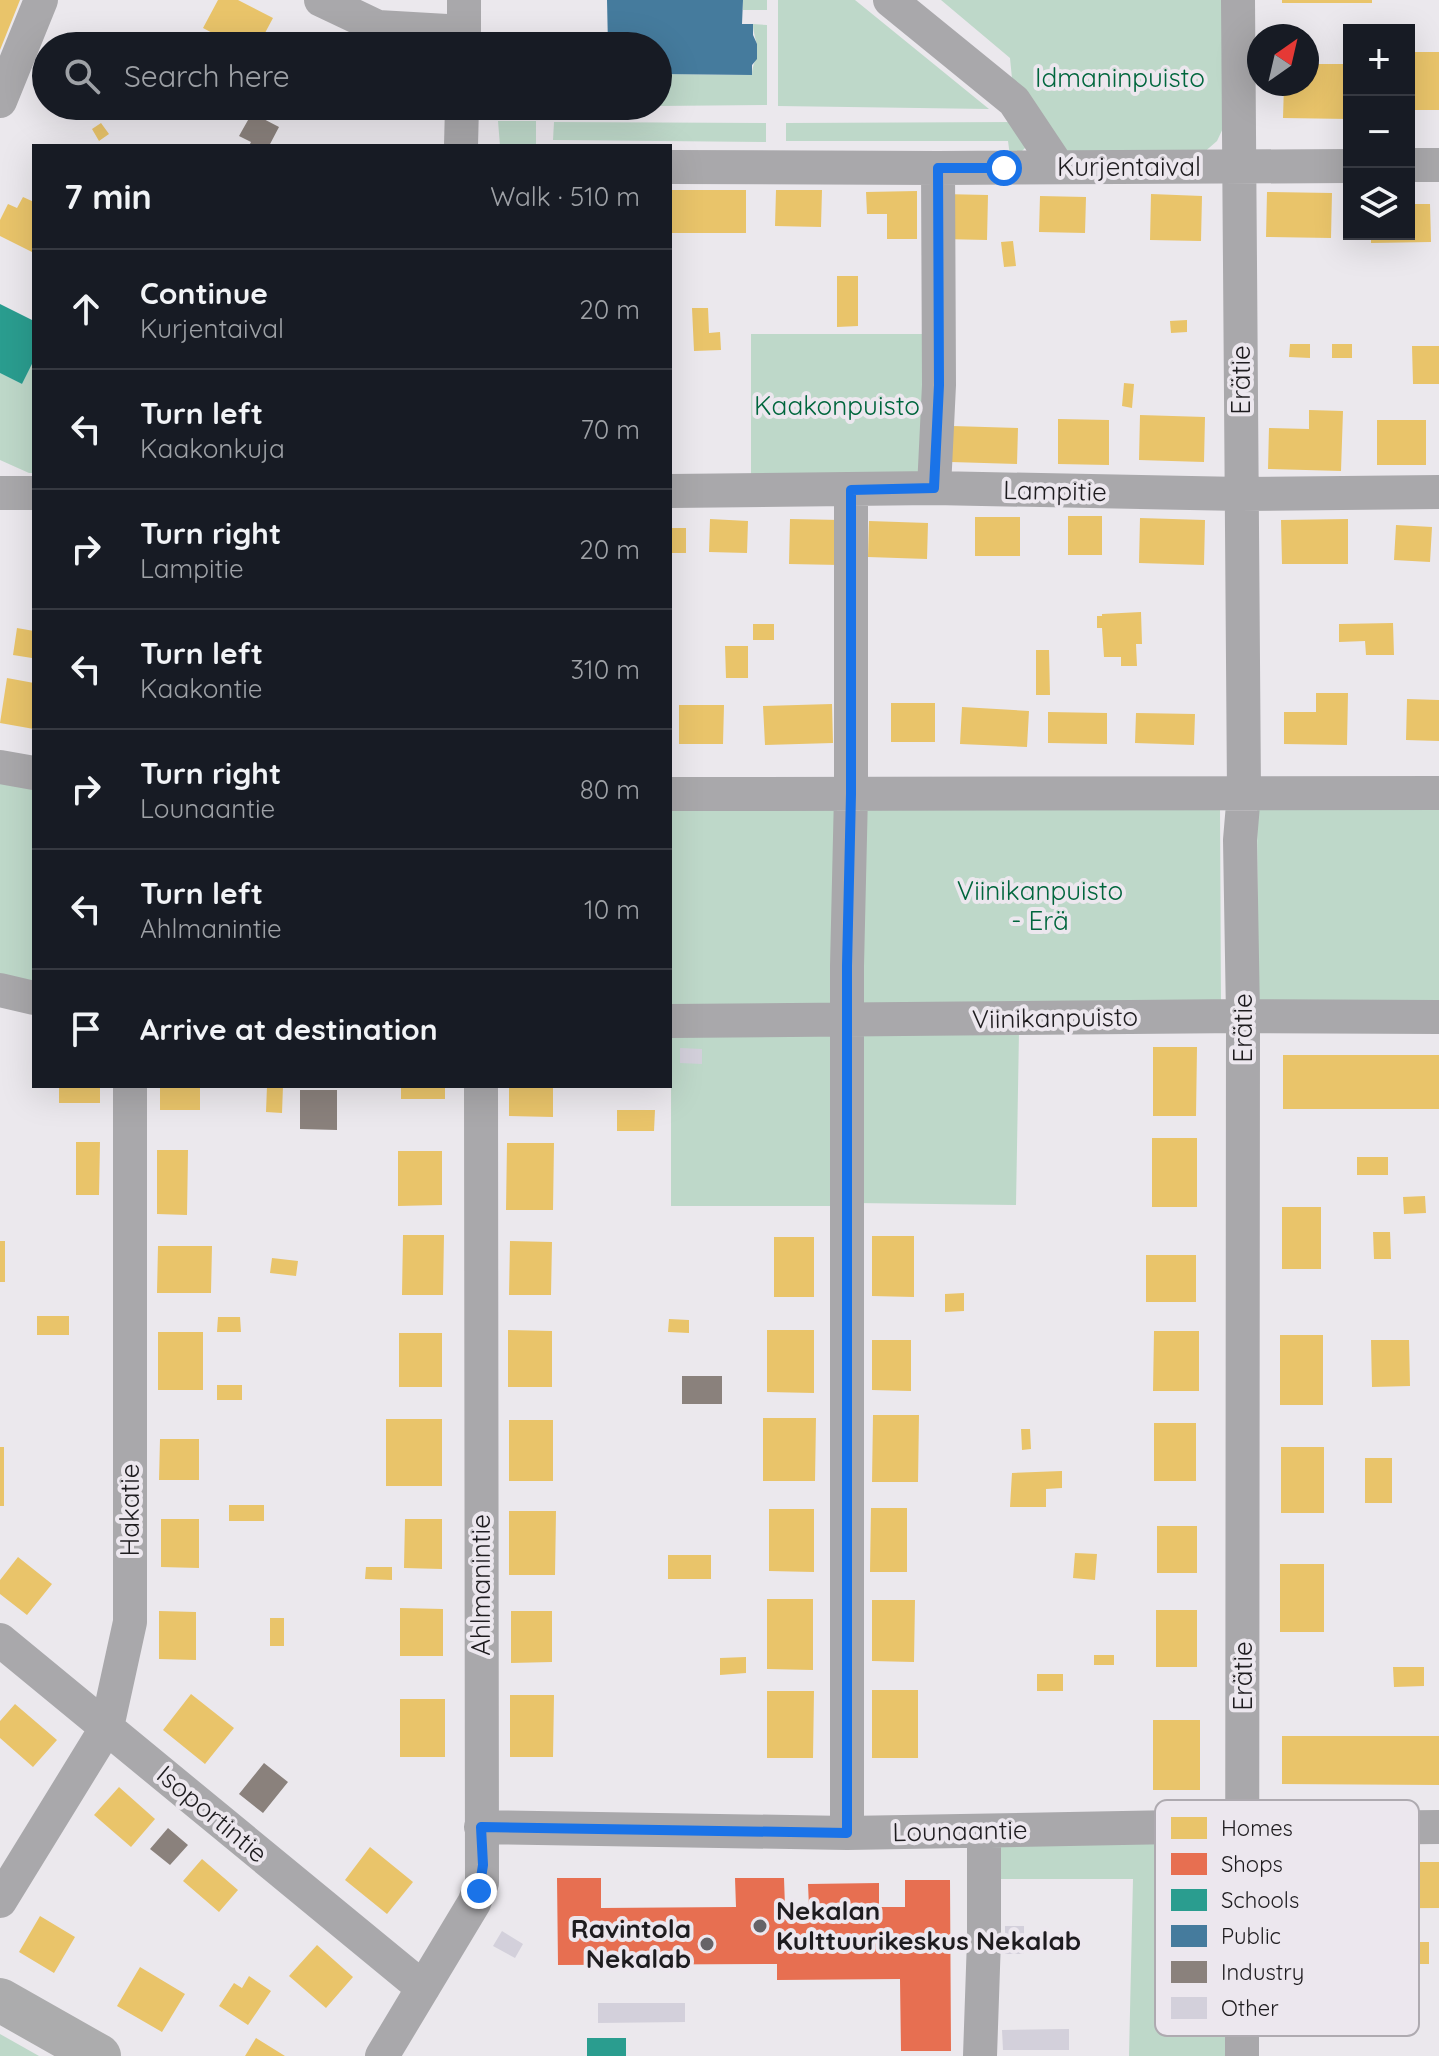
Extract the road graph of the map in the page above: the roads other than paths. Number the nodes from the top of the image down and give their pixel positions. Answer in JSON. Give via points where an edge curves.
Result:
{"nodes":[{"id":1,"x":41,"y":0,"type":"edge"},
{"id":2,"x":321,"y":0,"type":"edge"},
{"id":3,"x":890,"y":0,"type":"edge"},
{"id":4,"x":1238,"y":0,"type":"edge"},
{"id":5,"x":464,"y":26,"type":"edge"},
{"id":6,"x":0,"y":101,"type":"edge"},
{"id":7,"x":462,"y":120,"type":"edge"},
{"id":8,"x":461,"y":144,"type":"edge"},
{"id":9,"x":1415,"y":165,"type":"edge"},
{"id":10,"x":1439,"y":165,"type":"edge"},
{"id":11,"x":1343,"y":166,"type":"edge"},
{"id":12,"x":672,"y":167,"type":"edge"},
{"id":13,"x":1058,"y":167,"type":"junction"},
{"id":14,"x":1240,"y":167,"type":"junction"},
{"id":15,"x":938,"y":168,"type":"junction"},
{"id":16,"x":934,"y":488,"type":"junction"},
{"id":17,"x":851,"y":490,"type":"junction"},
{"id":18,"x":672,"y":491,"type":"edge"},
{"id":19,"x":1439,"y":492,"type":"edge"},
{"id":20,"x":32,"y":493,"type":"edge"},
{"id":21,"x":0,"y":494,"type":"edge"},
{"id":22,"x":1241,"y":494,"type":"junction"},
{"id":23,"x":0,"y":767,"type":"edge"},
{"id":24,"x":32,"y":773,"type":"edge"},
{"id":25,"x":1244,"y":793,"type":"junction"},
{"id":26,"x":1439,"y":793,"type":"edge"},
{"id":27,"x":672,"y":794,"type":"edge"},
{"id":28,"x":851,"y":794,"type":"junction"},
{"id":29,"x":0,"y":990,"type":"edge"},
{"id":30,"x":32,"y":998,"type":"edge"},
{"id":31,"x":1243,"y":1016,"type":"junction"},
{"id":32,"x":1439,"y":1017,"type":"edge"},
{"id":33,"x":847,"y":1020,"type":"junction"},
{"id":34,"x":672,"y":1021,"type":"edge"},
{"id":35,"x":130,"y":1088,"type":"edge"},
{"id":36,"x":481,"y":1088,"type":"edge"},
{"id":37,"x":0,"y":1640,"type":"edge"},
{"id":38,"x":107,"y":1727,"type":"junction"},
{"id":39,"x":1243,"y":1800,"type":"edge"},
{"id":40,"x":481,"y":1827,"type":"junction"},
{"id":41,"x":1155,"y":1827,"type":"edge"},
{"id":42,"x":1419,"y":1827,"type":"edge"},
{"id":43,"x":1439,"y":1827,"type":"edge"},
{"id":44,"x":984,"y":1831,"type":"junction"},
{"id":45,"x":847,"y":1833,"type":"junction"},
{"id":46,"x":0,"y":1901,"type":"edge"},
{"id":47,"x":423,"y":1988,"type":"junction"},
{"id":48,"x":0,"y":2000,"type":"edge"},
{"id":49,"x":1242,"y":2036,"type":"edge"},
{"id":50,"x":99,"y":2056,"type":"edge"},
{"id":51,"x":382,"y":2056,"type":"edge"},
{"id":52,"x":980,"y":2056,"type":"edge"},
{"id":53,"x":1242,"y":2056,"type":"edge"}],
"edges":[{"from":1,"to":6,"type":"street"},
{"from":2,"to":5,"type":"street","via":[[378,27]]},
{"from":3,"to":13,"type":"street","via":[[1014,101]]},
{"from":4,"to":14,"type":"street","name":"Erätie"},
{"from":7,"to":8,"type":"street"},
{"from":9,"to":10,"type":"street"},
{"from":11,"to":14,"type":"street","name":"Kurjentaival"},
{"from":12,"to":15,"type":"street","name":"Kurjentaival"},
{"from":13,"to":14,"type":"street","name":"Kurjentaival"},
{"from":13,"to":15,"type":"street","name":"Kurjentaival"},
{"from":14,"to":22,"type":"street","name":"Erätie"},
{"from":15,"to":16,"type":"street"},
{"from":16,"to":17,"type":"street","name":"Lampitie"},
{"from":16,"to":22,"type":"street","name":"Lampitie"},
{"from":17,"to":18,"type":"street","name":"Lampitie"},
{"from":17,"to":28,"type":"street"},
{"from":19,"to":22,"type":"street","name":"Lampitie"},
{"from":20,"to":21,"type":"street"},
{"from":22,"to":25,"type":"street","name":"Erätie"},
{"from":23,"to":24,"type":"street"},
{"from":25,"to":26,"type":"street"},
{"from":25,"to":28,"type":"street"},
{"from":25,"to":31,"type":"street","name":"Erätie"},
{"from":27,"to":28,"type":"street"},
{"from":28,"to":33,"type":"street"},
{"from":29,"to":30,"type":"street"},
{"from":31,"to":32,"type":"street","name":"Viinikanpuisto"},
{"from":31,"to":33,"type":"street","name":"Viinikanpuisto"},
{"from":31,"to":39,"type":"street","name":"Erätie"},
{"from":33,"to":34,"type":"street","name":"Viinikanpuisto"},
{"from":33,"to":45,"type":"street"},
{"from":35,"to":38,"type":"street","name":"Hakatie","via":[[130,1622]]},
{"from":36,"to":40,"type":"street","name":"Ahlmanintie"},
{"from":37,"to":38,"type":"street","name":"Isoportintie"},
{"from":38,"to":46,"type":"street","name":"Hakatie"},
{"from":38,"to":47,"type":"street","name":"Isoportintie"},
{"from":40,"to":45,"type":"street","name":"Lounaantie"},
{"from":40,"to":47,"type":"street","name":"Ahlmanintie","via":[[479,1891]]},
{"from":41,"to":44,"type":"street","name":"Lounaantie"},
{"from":42,"to":43,"type":"street","name":"Lounaantie"},
{"from":44,"to":45,"type":"street","name":"Lounaantie"},
{"from":44,"to":52,"type":"street"},
{"from":47,"to":51,"type":"street","name":"Ahlmanintie"},
{"from":48,"to":50,"type":"main road"},
{"from":49,"to":53,"type":"street","name":"Erätie"}]}
